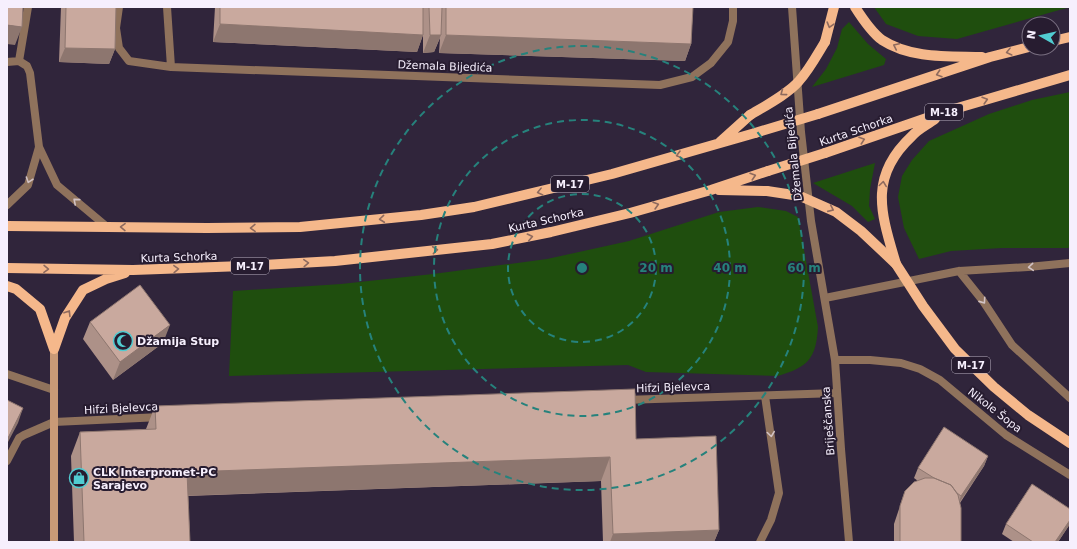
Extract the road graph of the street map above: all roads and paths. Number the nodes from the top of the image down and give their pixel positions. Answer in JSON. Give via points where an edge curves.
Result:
{"nodes":[{"id":1,"x":28,"y":7,"type":"edge"},
{"id":2,"x":119,"y":7,"type":"edge"},
{"id":3,"x":167,"y":7,"type":"edge"},
{"id":4,"x":734,"y":7,"type":"edge"},
{"id":5,"x":792,"y":7,"type":"edge"},
{"id":6,"x":834,"y":7,"type":"edge"},
{"id":7,"x":855,"y":7,"type":"edge"},
{"id":8,"x":1021,"y":49,"type":"edge"},
{"id":9,"x":990,"y":57,"type":"junction"},
{"id":10,"x":19,"y":61,"type":"junction"},
{"id":11,"x":7,"y":62,"type":"edge"},
{"id":12,"x":171,"y":67,"type":"junction"},
{"id":13,"x":1068,"y":75,"type":"edge"},
{"id":14,"x":944,"y":112,"type":"junction"},
{"id":15,"x":717,"y":145,"type":"junction"},
{"id":16,"x":39,"y":147,"type":"junction"},
{"id":17,"x":711,"y":190,"type":"junction"},
{"id":18,"x":7,"y":205,"type":"edge"},
{"id":19,"x":7,"y":226,"type":"edge"},
{"id":20,"x":106,"y":226,"type":"junction"},
{"id":21,"x":1070,"y":263,"type":"edge"},
{"id":22,"x":896,"y":264,"type":"junction"},
{"id":23,"x":7,"y":268,"type":"edge"},
{"id":24,"x":133,"y":270,"type":"junction"},
{"id":25,"x":959,"y":271,"type":"junction"},
{"id":26,"x":7,"y":286,"type":"edge"},
{"id":27,"x":825,"y":298,"type":"junction"},
{"id":28,"x":54,"y":349,"type":"junction"},
{"id":29,"x":835,"y":360,"type":"junction"},
{"id":30,"x":7,"y":374,"type":"edge"},
{"id":31,"x":54,"y":390,"type":"junction"},
{"id":32,"x":837,"y":393,"type":"junction"},
{"id":33,"x":765,"y":396,"type":"junction"},
{"id":34,"x":1070,"y":398,"type":"edge"},
{"id":35,"x":615,"y":400,"type":"edge"},
{"id":36,"x":167,"y":417,"type":"edge"},
{"id":37,"x":54,"y":422,"type":"junction"},
{"id":38,"x":1070,"y":443,"type":"edge"},
{"id":39,"x":7,"y":461,"type":"edge"},
{"id":40,"x":1070,"y":475,"type":"edge"},
{"id":41,"x":54,"y":542,"type":"edge"},
{"id":42,"x":760,"y":542,"type":"edge"},
{"id":43,"x":849,"y":542,"type":"edge"}],
"edges":[{"from":1,"to":10,"type":"street"},
{"from":2,"to":12,"type":"street","name":"Džemala Bijedića","via":[[116,28],[119,48],[129,61]]},
{"from":3,"to":12,"type":"street"},
{"from":4,"to":12,"type":"street","name":"Džemala Bijedića","via":[[728,42],[711,63],[692,77],[660,85]]},
{"from":5,"to":27,"type":"street","name":"Džemala Bijedića","via":[[801,132],[811,222]]},
{"from":6,"to":15,"type":"main road","one_way":true,"bridge":true,"via":[[825,42],[798,82],[750,114]]},
{"from":9,"to":7,"type":"main road","one_way":true,"via":[[928,55],[902,49],[882,39],[865,22]]},
{"from":8,"to":9,"type":"main road","number":"M-17","one_way":true},
{"from":9,"to":15,"type":"main road","number":"M-17","one_way":true,"bridge":true},
{"from":10,"to":11,"type":"street"},
{"from":10,"to":16,"type":"street","via":[[27,66],[30,73]]},
{"from":14,"to":13,"type":"main road","name":"Kurta Schorka","number":"M-18","one_way":true},
{"from":17,"to":14,"type":"main road","name":"Kurta Schorka","number":"M-18","one_way":true,"bridge":true},
{"from":22,"to":14,"type":"main road","one_way":true,"via":[[884,222],[881,198],[883,178],[892,159],[912,135]]},
{"from":15,"to":20,"type":"main road","number":"M-17","one_way":true,"via":[[524,195],[421,215],[300,227]]},
{"from":16,"to":18,"type":"street","one_way":true,"via":[[28,186]]},
{"from":20,"to":16,"type":"street","one_way":true,"via":[[57,185]]},
{"from":17,"to":22,"type":"main road","number":"M-17","one_way":true,"bridge":true,"via":[[767,191],[800,196],[836,212],[861,231]]},
{"from":24,"to":17,"type":"main road","name":"Kurta Schorka","number":"M-17","one_way":true,"via":[[335,261],[492,244],[623,215]]},
{"from":19,"to":20,"type":"main road","number":"M-17"},
{"from":21,"to":25,"type":"street","one_way":true},
{"from":22,"to":38,"type":"main road","number":"M-17","bridge":true,"via":[[923,306],[955,348],[1000,392],[1028,415]]},
{"from":23,"to":24,"type":"main road","name":"Kurta Schorka","number":"M-17","one_way":true},
{"from":28,"to":24,"type":"main road","one_way":true,"via":[[65,318],[83,290]]},
{"from":25,"to":27,"type":"street"},
{"from":25,"to":34,"type":"street","one_way":true,"via":[[984,301],[1012,345]]},
{"from":26,"to":28,"type":"main road","via":[[16,289],[40,309]]},
{"from":27,"to":29,"type":"street","name":"Briješčanska"},
{"from":28,"to":31,"type":"main road"},
{"from":29,"to":32,"type":"street","name":"Briješčanska"},
{"from":29,"to":40,"type":"street","name":"Nikole Šopa","via":[[901,363],[920,369],[940,380],[1006,435]]},
{"from":30,"to":31,"type":"street"},
{"from":31,"to":37,"type":"main road"},
{"from":32,"to":33,"type":"street","name":"Hifzi Bjelevca"},
{"from":32,"to":43,"type":"street","name":"Briješčanska"},
{"from":33,"to":35,"type":"street","name":"Hifzi Bjelevca"},
{"from":33,"to":42,"type":"street","one_way":true,"via":[[779,493],[771,520]]},
{"from":36,"to":37,"type":"street","name":"Hifzi Bjelevca"},
{"from":37,"to":39,"type":"street","via":[[20,438]]},
{"from":37,"to":41,"type":"main road"}]}
